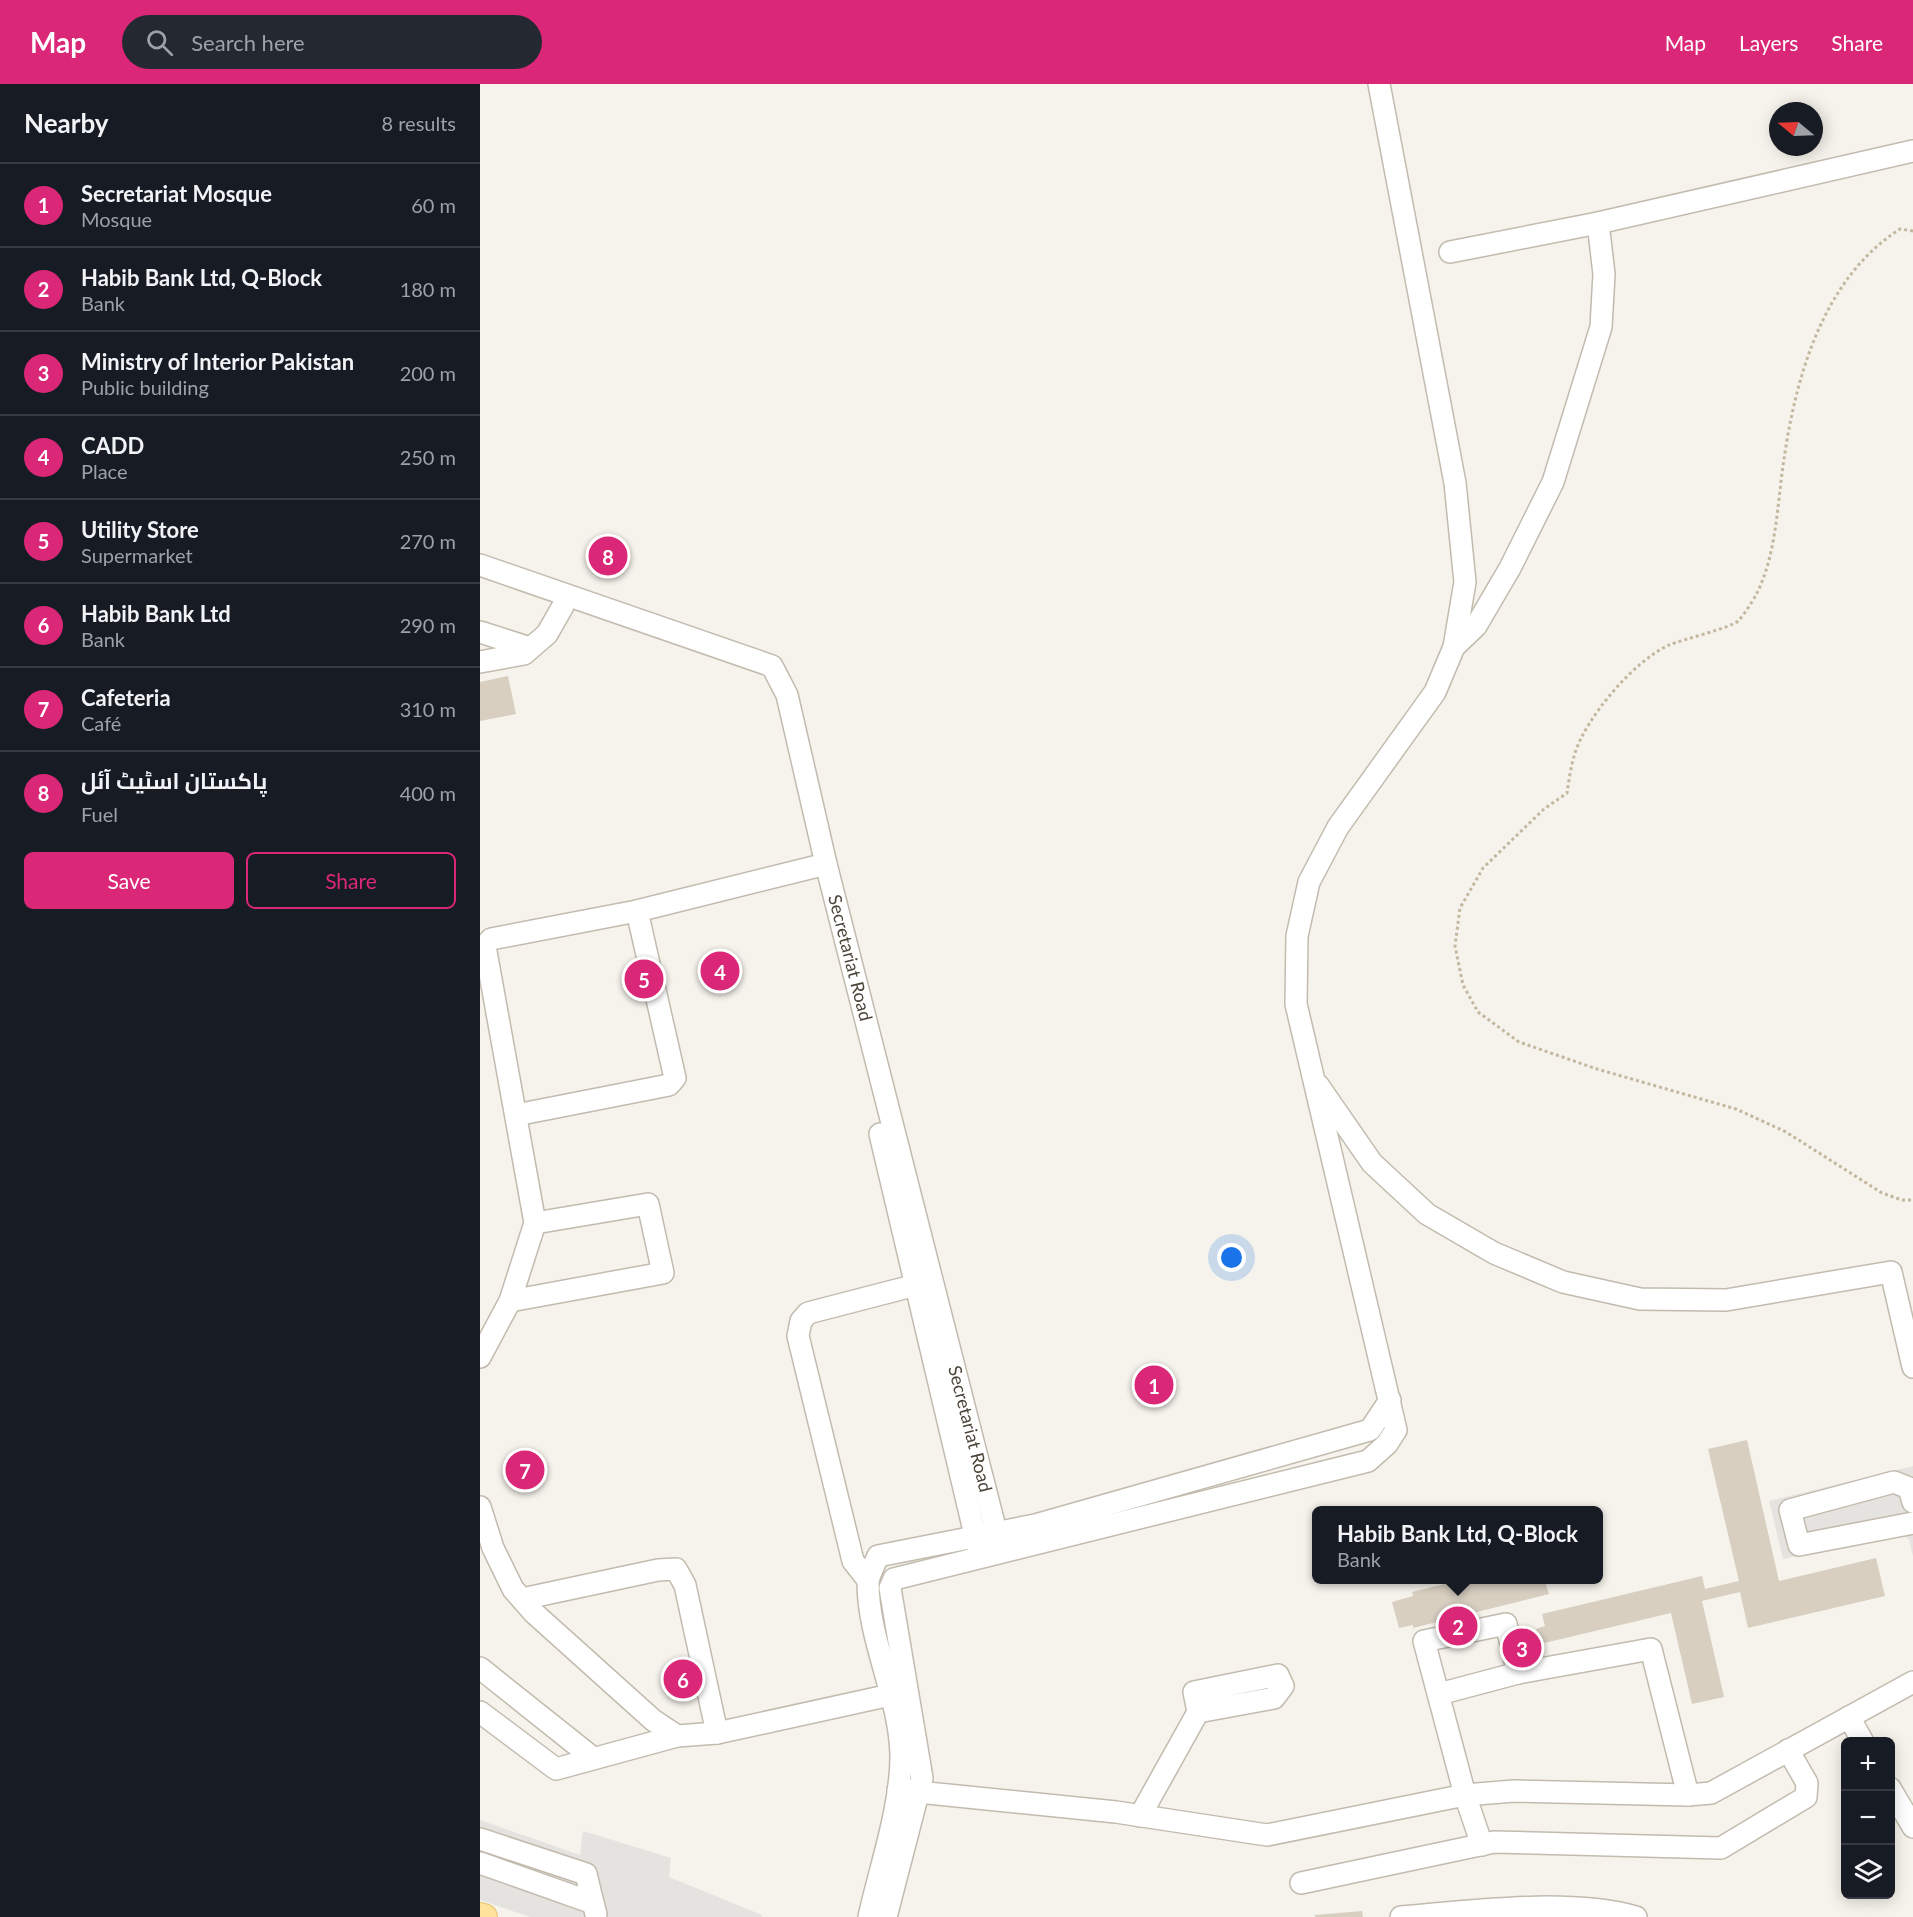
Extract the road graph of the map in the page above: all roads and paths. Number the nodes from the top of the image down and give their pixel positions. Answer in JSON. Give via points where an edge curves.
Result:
{"nodes":[{"id":1,"x":1379,"y":84,"type":"edge"},
{"id":2,"x":1913,"y":150,"type":"edge"},
{"id":3,"x":1598,"y":223,"type":"junction"},
{"id":4,"x":1913,"y":231,"type":"edge"},
{"id":5,"x":1450,"y":252,"type":"dead end"},
{"id":6,"x":480,"y":566,"type":"edge"},
{"id":7,"x":480,"y":578,"type":"edge"},
{"id":8,"x":563,"y":606,"type":"junction"},
{"id":9,"x":480,"y":632,"type":"edge"},
{"id":10,"x":1454,"y":647,"type":"junction"},
{"id":11,"x":530,"y":648,"type":"junction"},
{"id":12,"x":480,"y":662,"type":"edge"},
{"id":13,"x":822,"y":866,"type":"junction"},
{"id":14,"x":637,"y":911,"type":"junction"},
{"id":15,"x":1310,"y":1074,"type":"junction"},
{"id":16,"x":516,"y":1115,"type":"junction"},
{"id":17,"x":1913,"y":1200,"type":"edge"},
{"id":18,"x":535,"y":1223,"type":"junction"},
{"id":19,"x":916,"y":1285,"type":"junction"},
{"id":20,"x":510,"y":1301,"type":"junction"},
{"id":21,"x":481,"y":1353,"type":"edge"},
{"id":22,"x":1913,"y":1367,"type":"edge"},
{"id":23,"x":1390,"y":1400,"type":"junction"},
{"id":24,"x":1913,"y":1502,"type":"edge"},
{"id":25,"x":480,"y":1508,"type":"edge"},
{"id":26,"x":1913,"y":1523,"type":"edge"},
{"id":27,"x":999,"y":1542,"type":"junction"},
{"id":28,"x":978,"y":1548,"type":"junction"},
{"id":29,"x":868,"y":1580,"type":"junction"},
{"id":30,"x":522,"y":1599,"type":"junction"},
{"id":31,"x":480,"y":1668,"type":"edge"},
{"id":32,"x":1518,"y":1673,"type":"junction"},
{"id":33,"x":1913,"y":1682,"type":"edge"},
{"id":34,"x":900,"y":1693,"type":"junction"},
{"id":35,"x":1439,"y":1694,"type":"junction"},
{"id":36,"x":480,"y":1712,"type":"edge"},
{"id":37,"x":1198,"y":1712,"type":"dead end"},
{"id":38,"x":1849,"y":1717,"type":"junction"},
{"id":39,"x":717,"y":1733,"type":"junction"},
{"id":40,"x":677,"y":1736,"type":"junction"},
{"id":41,"x":1860,"y":1737,"type":"edge"},
{"id":42,"x":1788,"y":1750,"type":"junction"},
{"id":43,"x":593,"y":1758,"type":"junction"},
{"id":44,"x":1892,"y":1791,"type":"edge"},
{"id":45,"x":908,"y":1792,"type":"junction"},
{"id":46,"x":1465,"y":1795,"type":"junction"},
{"id":47,"x":1688,"y":1795,"type":"junction"},
{"id":48,"x":1140,"y":1816,"type":"junction"},
{"id":49,"x":1913,"y":1827,"type":"edge"},
{"id":50,"x":480,"y":1839,"type":"edge"},
{"id":51,"x":1482,"y":1845,"type":"junction"},
{"id":52,"x":480,"y":1863,"type":"edge"},
{"id":53,"x":1301,"y":1883,"type":"dead end"},
{"id":54,"x":595,"y":1910,"type":"edge"},
{"id":55,"x":869,"y":1917,"type":"edge"},
{"id":56,"x":886,"y":1917,"type":"edge"},
{"id":57,"x":1401,"y":1917,"type":"edge"},
{"id":58,"x":1636,"y":1917,"type":"edge"}],
"edges":[{"from":1,"to":10,"type":"street","via":[[1455,483],[1466,582]]},
{"from":2,"to":3,"type":"street"},
{"from":3,"to":5,"type":"street"},
{"from":3,"to":10,"type":"street","via":[[1604,274],[1600,327],[1553,482],[1476,626]]},
{"from":4,"to":17,"type":"path","via":[[1900,229],[1880,242],[1851,272],[1826,313],[1799,384],[1783,464],[1777,524],[1756,595],[1737,622],[1667,646],[1629,675],[1600,708],[1575,752],[1567,793],[1544,809],[1483,868],[1460,908],[1455,946],[1463,985],[1478,1012],[1519,1042],[1736,1109],[1786,1132],[1882,1193]]},
{"from":6,"to":13,"type":"street","name":"Secretariat Road","via":[[772,666],[787,695]]},
{"from":7,"to":8,"type":"street","name":"Secretariat Road"},
{"from":8,"to":11,"type":"street","via":[[546,634]]},
{"from":8,"to":13,"type":"street","name":"Secretariat Road","via":[[742,666],[771,685]]},
{"from":9,"to":11,"type":"street"},
{"from":10,"to":15,"type":"street","via":[[1434,692],[1338,827],[1309,882],[1296,936],[1296,1004]]},
{"from":11,"to":12,"type":"street","via":[[524,654]]},
{"from":13,"to":14,"type":"street"},
{"from":13,"to":19,"type":"street","name":"Secretariat Road"},
{"from":13,"to":27,"type":"street","name":"Secretariat Road"},
{"from":14,"to":16,"type":"street","via":[[491,939],[485,946]]},
{"from":14,"to":16,"type":"street","via":[[675,1078],[669,1085]]},
{"from":15,"to":22,"type":"street","via":[[1372,1163],[1427,1214],[1494,1253],[1563,1282],[1640,1299],[1726,1300],[1891,1272]]},
{"from":15,"to":23,"type":"street"},
{"from":16,"to":18,"type":"street"},
{"from":18,"to":20,"type":"street"},
{"from":18,"to":20,"type":"street","via":[[648,1204],[663,1273]]},
{"from":19,"to":28,"type":"street","name":"Secretariat Road"},
{"from":19,"to":29,"type":"street","via":[[808,1313],[801,1321],[798,1336],[853,1561]]},
{"from":20,"to":21,"type":"street"},
{"from":23,"to":27,"type":"street","via":[[1370,1430]]},
{"from":23,"to":27,"type":"street","via":[[1396,1430],[1368,1461]]},
{"from":24,"to":26,"type":"street","via":[[1910,1488],[1894,1482],[1790,1510],[1799,1545]]},
{"from":25,"to":30,"type":"street","via":[[502,1570]]},
{"from":27,"to":28,"type":"street"},
{"from":28,"to":29,"type":"street","via":[[878,1557]]},
{"from":28,"to":34,"type":"street","via":[[894,1579],[890,1588]]},
{"from":29,"to":34,"type":"street","via":[[873,1619]]},
{"from":30,"to":39,"type":"street","via":[[676,1569],[685,1585]]},
{"from":30,"to":40,"type":"street","via":[[653,1720]]},
{"from":31,"to":43,"type":"street"},
{"from":32,"to":35,"type":"street"},
{"from":32,"to":35,"type":"street","via":[[1506,1624],[1424,1641]]},
{"from":32,"to":47,"type":"street","via":[[1651,1649]]},
{"from":33,"to":38,"type":"street"},
{"from":34,"to":39,"type":"street"},
{"from":34,"to":45,"type":"street","via":[[901,1756]]},
{"from":35,"to":46,"type":"street"},
{"from":36,"to":43,"type":"street","via":[[555,1769]]},
{"from":37,"to":48,"type":"street"},
{"from":38,"to":41,"type":"street"},
{"from":38,"to":42,"type":"street"},
{"from":39,"to":40,"type":"street"},
{"from":40,"to":43,"type":"street"},
{"from":42,"to":47,"type":"street","via":[[1711,1793]]},
{"from":42,"to":51,"type":"street","via":[[1807,1783],[1806,1797],[1721,1848],[1494,1842]]},
{"from":44,"to":49,"type":"street"},
{"from":45,"to":48,"type":"street"},
{"from":45,"to":55,"type":"street"},
{"from":45,"to":56,"type":"street"},
{"from":46,"to":47,"type":"street","via":[[1514,1791]]},
{"from":46,"to":48,"type":"street","via":[[1267,1835]]},
{"from":46,"to":51,"type":"street"},
{"from":50,"to":54,"type":"street","via":[[586,1874]]},
{"from":51,"to":53,"type":"street"},
{"from":52,"to":54,"type":"street"},
{"from":57,"to":58,"type":"street","via":[[1566,1908],[1615,1911]]}]}
